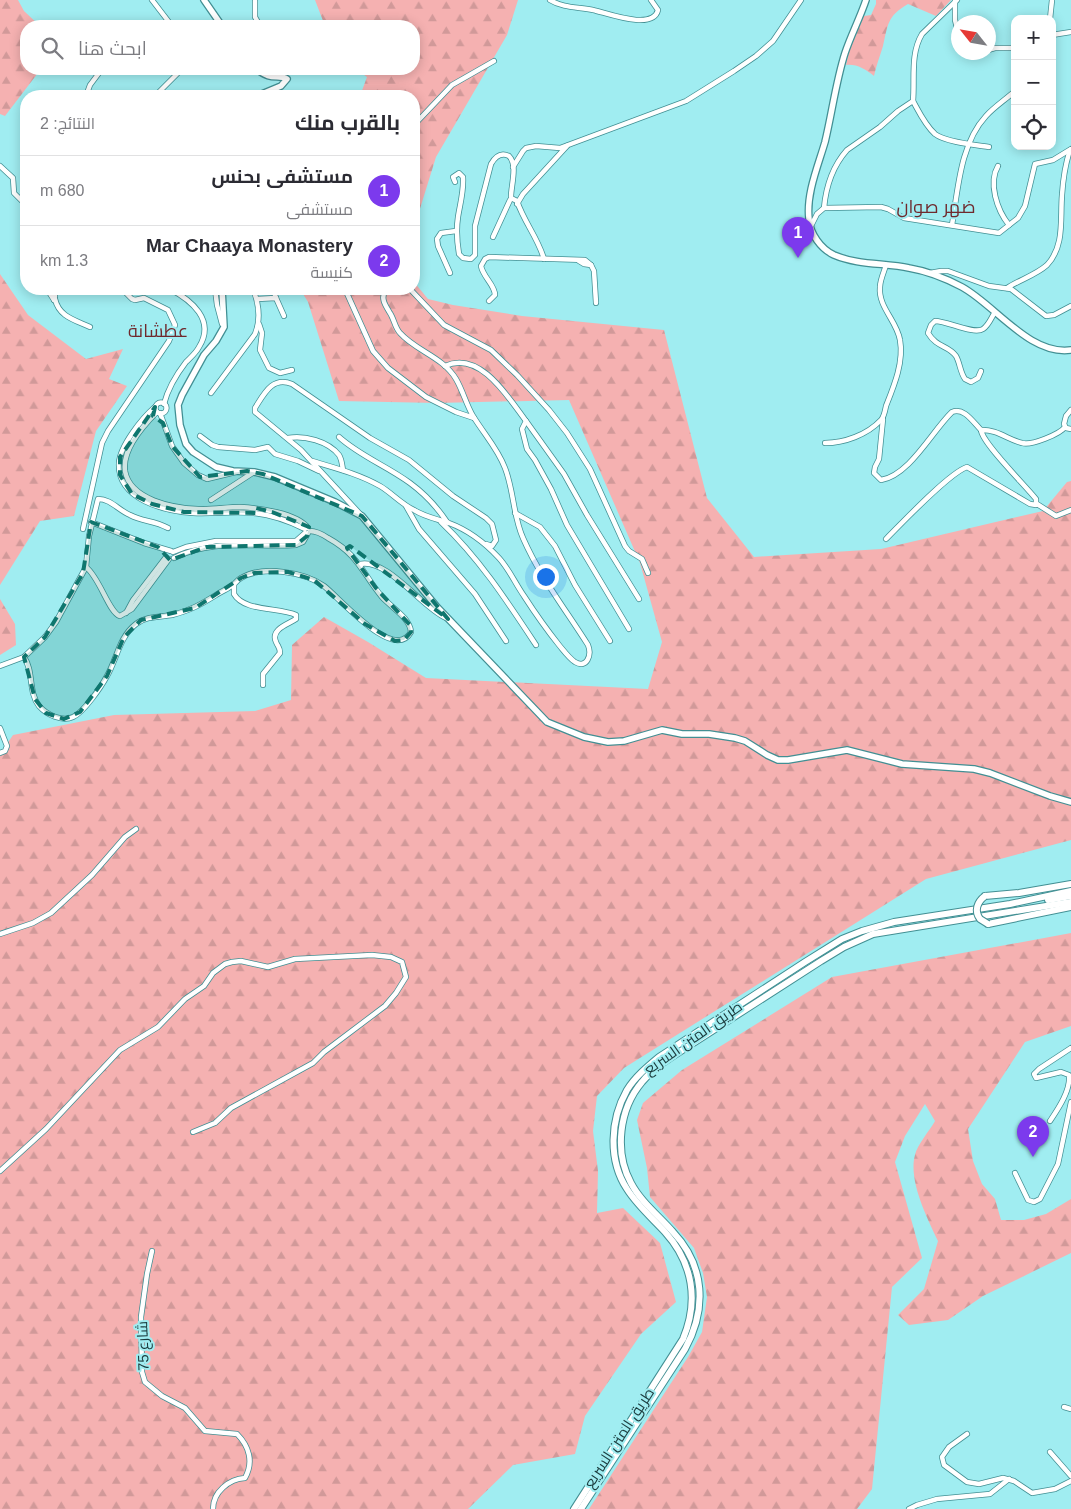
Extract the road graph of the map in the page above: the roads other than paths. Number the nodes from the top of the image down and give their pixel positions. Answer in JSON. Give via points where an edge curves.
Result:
{"nodes":[{"id":1,"x":152,"y":0,"type":"edge"},
{"id":2,"x":204,"y":0,"type":"edge"},
{"id":3,"x":550,"y":0,"type":"edge"},
{"id":4,"x":651,"y":0,"type":"edge"},
{"id":5,"x":801,"y":0,"type":"edge"},
{"id":6,"x":866,"y":0,"type":"edge"},
{"id":7,"x":1052,"y":0,"type":"edge"},
{"id":8,"x":255,"y":1,"type":"dead end"},
{"id":9,"x":956,"y":1,"type":"edge"},
{"id":10,"x":955,"y":15,"type":"edge"},
{"id":11,"x":1050,"y":15,"type":"edge"},
{"id":12,"x":167,"y":20,"type":"edge"},
{"id":13,"x":218,"y":20,"type":"edge"},
{"id":14,"x":257,"y":20,"type":"edge"},
{"id":15,"x":1071,"y":32,"type":"edge"},
{"id":16,"x":1056,"y":34,"type":"edge"},
{"id":17,"x":1011,"y":48,"type":"edge"},
{"id":18,"x":996,"y":49,"type":"edge"},
{"id":19,"x":494,"y":62,"type":"dead end"},
{"id":20,"x":98,"y":75,"type":"edge"},
{"id":21,"x":176,"y":75,"type":"edge"},
{"id":22,"x":265,"y":75,"type":"edge"},
{"id":23,"x":280,"y":77,"type":"joint"},
{"id":24,"x":88,"y":90,"type":"edge"},
{"id":25,"x":161,"y":90,"type":"edge"},
{"id":26,"x":271,"y":90,"type":"edge"},
{"id":27,"x":1011,"y":94,"type":"edge"},
{"id":28,"x":913,"y":100,"type":"junction"},
{"id":29,"x":420,"y":118,"type":"edge"},
{"id":30,"x":969,"y":143,"type":"junction"},
{"id":31,"x":567,"y":146,"type":"junction"},
{"id":32,"x":989,"y":147,"type":"dead end"},
{"id":33,"x":1070,"y":150,"type":"edge"},
{"id":34,"x":0,"y":166,"type":"edge"},
{"id":35,"x":998,"y":166,"type":"dead end"},
{"id":36,"x":514,"y":167,"type":"junction"},
{"id":37,"x":455,"y":182,"type":"dead end"},
{"id":38,"x":20,"y":199,"type":"edge"},
{"id":39,"x":511,"y":199,"type":"junction"},
{"id":40,"x":518,"y":204,"type":"junction"},
{"id":41,"x":824,"y":208,"type":"junction"},
{"id":42,"x":1009,"y":225,"type":"junction"},
{"id":43,"x":952,"y":226,"type":"junction"},
{"id":44,"x":810,"y":227,"type":"junction"},
{"id":45,"x":456,"y":231,"type":"junction"},
{"id":46,"x":493,"y":238,"type":"dead end"},
{"id":47,"x":544,"y":259,"type":"junction"},
{"id":48,"x":886,"y":265,"type":"junction"},
{"id":49,"x":450,"y":273,"type":"dead end"},
{"id":50,"x":930,"y":273,"type":"junction"},
{"id":51,"x":1007,"y":288,"type":"junction"},
{"id":52,"x":50,"y":295,"type":"edge"},
{"id":53,"x":54,"y":295,"type":"edge"},
{"id":54,"x":128,"y":295,"type":"edge"},
{"id":55,"x":181,"y":295,"type":"edge"},
{"id":56,"x":216,"y":295,"type":"edge"},
{"id":57,"x":222,"y":295,"type":"edge"},
{"id":58,"x":255,"y":295,"type":"edge"},
{"id":59,"x":275,"y":295,"type":"edge"},
{"id":60,"x":348,"y":295,"type":"edge"},
{"id":61,"x":383,"y":295,"type":"edge"},
{"id":62,"x":416,"y":295,"type":"edge"},
{"id":63,"x":276,"y":298,"type":"junction"},
{"id":64,"x":55,"y":299,"type":"junction"},
{"id":65,"x":256,"y":299,"type":"junction"},
{"id":66,"x":489,"y":301,"type":"dead end"},
{"id":67,"x":596,"y":302,"type":"dead end"},
{"id":68,"x":1071,"y":306,"type":"edge"},
{"id":69,"x":995,"y":312,"type":"junction"},
{"id":70,"x":284,"y":316,"type":"dead end"},
{"id":71,"x":258,"y":322,"type":"junction"},
{"id":72,"x":90,"y":327,"type":"dead end"},
{"id":73,"x":224,"y":327,"type":"junction"},
{"id":74,"x":1071,"y":350,"type":"edge"},
{"id":75,"x":446,"y":366,"type":"junction"},
{"id":76,"x":292,"y":370,"type":"dead end"},
{"id":77,"x":981,"y":372,"type":"dead end"},
{"id":78,"x":211,"y":393,"type":"dead end"},
{"id":79,"x":160,"y":409,"type":"junction"},
{"id":80,"x":1071,"y":410,"type":"edge"},
{"id":81,"x":883,"y":417,"type":"junction"},
{"id":82,"x":474,"y":418,"type":"junction"},
{"id":83,"x":150,"y":420,"type":"junction"},
{"id":84,"x":526,"y":421,"type":"junction"},
{"id":85,"x":163,"y":422,"type":"junction"},
{"id":86,"x":1064,"y":427,"type":"junction"},
{"id":87,"x":1071,"y":429,"type":"edge"},
{"id":88,"x":982,"y":430,"type":"junction"},
{"id":89,"x":200,"y":436,"type":"dead end"},
{"id":90,"x":339,"y":437,"type":"dead end"},
{"id":91,"x":288,"y":438,"type":"junction"},
{"id":92,"x":825,"y":443,"type":"dead end"},
{"id":93,"x":312,"y":461,"type":"junction"},
{"id":94,"x":344,"y":470,"type":"junction"},
{"id":95,"x":239,"y":471,"type":"junction"},
{"id":96,"x":254,"y":472,"type":"junction"},
{"id":97,"x":323,"y":473,"type":"junction"},
{"id":98,"x":211,"y":500,"type":"dead end"},
{"id":99,"x":1037,"y":504,"type":"junction"},
{"id":100,"x":405,"y":506,"type":"junction"},
{"id":101,"x":1071,"y":510,"type":"edge"},
{"id":102,"x":256,"y":511,"type":"junction"},
{"id":103,"x":515,"y":513,"type":"junction"},
{"id":104,"x":362,"y":516,"type":"junction"},
{"id":105,"x":440,"y":520,"type":"junction"},
{"id":106,"x":91,"y":522,"type":"junction"},
{"id":107,"x":447,"y":522,"type":"junction"},
{"id":108,"x":168,"y":528,"type":"dead end"},
{"id":109,"x":83,"y":529,"type":"dead end"},
{"id":110,"x":307,"y":531,"type":"junction"},
{"id":111,"x":886,"y":539,"type":"dead end"},
{"id":112,"x":256,"y":542,"type":"junction"},
{"id":113,"x":483,"y":543,"type":"junction"},
{"id":114,"x":158,"y":547,"type":"junction"},
{"id":115,"x":172,"y":551,"type":"junction"},
{"id":116,"x":169,"y":557,"type":"junction"},
{"id":117,"x":360,"y":564,"type":"junction"},
{"id":118,"x":86,"y":567,"type":"junction"},
{"id":119,"x":648,"y":572,"type":"dead end"},
{"id":120,"x":234,"y":585,"type":"junction"},
{"id":121,"x":639,"y":599,"type":"dead end"},
{"id":122,"x":448,"y":619,"type":"junction"},
{"id":123,"x":628,"y":629,"type":"dead end"},
{"id":124,"x":506,"y":641,"type":"dead end"},
{"id":125,"x":610,"y":641,"type":"dead end"},
{"id":126,"x":536,"y":645,"type":"dead end"},
{"id":127,"x":24,"y":656,"type":"junction"},
{"id":128,"x":0,"y":666,"type":"edge"},
{"id":129,"x":263,"y":685,"type":"dead end"},
{"id":130,"x":0,"y":728,"type":"edge"},
{"id":131,"x":0,"y":753,"type":"edge"},
{"id":132,"x":1071,"y":802,"type":"edge"},
{"id":133,"x":136,"y":829,"type":"dead end"},
{"id":134,"x":1071,"y":884,"type":"edge"},
{"id":135,"x":1040,"y":890,"type":"junction"},
{"id":136,"x":1071,"y":892,"type":"edge"},
{"id":137,"x":1071,"y":896,"type":"edge"},
{"id":138,"x":1071,"y":902,"type":"edge"},
{"id":139,"x":1010,"y":904,"type":"junction"},
{"id":140,"x":1071,"y":906,"type":"edge"},
{"id":141,"x":1031,"y":908,"type":"junction"},
{"id":142,"x":0,"y":934,"type":"edge"},
{"id":143,"x":1071,"y":1048,"type":"edge"},
{"id":144,"x":1070,"y":1089,"type":"edge"},
{"id":145,"x":1071,"y":1102,"type":"edge"},
{"id":146,"x":1050,"y":1121,"type":"dead end"},
{"id":147,"x":193,"y":1132,"type":"dead end"},
{"id":148,"x":0,"y":1171,"type":"edge"},
{"id":149,"x":1015,"y":1173,"type":"dead end"},
{"id":150,"x":152,"y":1251,"type":"dead end"},
{"id":151,"x":1064,"y":1407,"type":"dead end"},
{"id":152,"x":1071,"y":1409,"type":"edge"},
{"id":153,"x":967,"y":1434,"type":"dead end"},
{"id":154,"x":1050,"y":1452,"type":"dead end"},
{"id":155,"x":1071,"y":1476,"type":"edge"},
{"id":156,"x":1009,"y":1479,"type":"junction"},
{"id":157,"x":1071,"y":1481,"type":"edge"},
{"id":158,"x":213,"y":1509,"type":"edge"},
{"id":159,"x":574,"y":1509,"type":"edge"},
{"id":160,"x":581,"y":1509,"type":"edge"},
{"id":161,"x":909,"y":1509,"type":"edge"}],
"edges":[{"from":1,"to":12,"type":"street"},
{"from":2,"to":13,"type":"main road"},
{"from":3,"to":4,"type":"street","via":[[566,7],[641,20],[656,16],[658,10]]},
{"from":5,"to":31,"type":"street","via":[[773,41],[734,71],[686,101]]},
{"from":6,"to":44,"type":"main road","via":[[842,64],[813,184]]},
{"from":7,"to":11,"type":"street"},
{"from":8,"to":14,"type":"street"},
{"from":9,"to":10,"type":"street"},
{"from":9,"to":28,"type":"street","via":[[918,39]]},
{"from":15,"to":16,"type":"street"},
{"from":17,"to":18,"type":"street"},
{"from":19,"to":29,"type":"street","via":[[452,85]]},
{"from":20,"to":24,"type":"street"},
{"from":21,"to":25,"type":"street"},
{"from":22,"to":23,"type":"main road"},
{"from":23,"to":26,"type":"main road","via":[[287,79]]},
{"from":27,"to":30,"type":"street","via":[[984,118]]},
{"from":28,"to":30,"type":"street","via":[[937,135]]},
{"from":28,"to":41,"type":"street","via":[[842,155],[828,182]]},
{"from":30,"to":32,"type":"street"},
{"from":30,"to":43,"type":"street"},
{"from":31,"to":36,"type":"street","via":[[526,148]]},
{"from":31,"to":40,"type":"street","via":[[523,194]]},
{"from":33,"to":42,"type":"street","via":[[1053,160],[1035,164],[1025,206]]},
{"from":33,"to":51,"type":"street","via":[[1062,192],[1060,237],[1054,254],[1041,270]]},
{"from":34,"to":38,"type":"street","via":[[12,175],[14,193]]},
{"from":35,"to":42,"type":"street","via":[[994,177],[997,203]]},
{"from":36,"to":39,"type":"street"},
{"from":36,"to":45,"type":"street","via":[[512,159],[505,154],[491,164],[472,258],[460,256]]},
{"from":37,"to":45,"type":"street","via":[[453,177],[459,174],[463,177]]},
{"from":39,"to":40,"type":"street"},
{"from":39,"to":46,"type":"street"},
{"from":40,"to":47,"type":"street"},
{"from":41,"to":43,"type":"street","via":[[885,208],[904,218]]},
{"from":41,"to":44,"type":"street"},
{"from":42,"to":43,"type":"street","via":[[998,233]]},
{"from":44,"to":48,"type":"main road","via":[[829,252]]},
{"from":45,"to":49,"type":"street","via":[[441,233],[437,239]]},
{"from":47,"to":66,"type":"street","via":[[492,256],[485,259],[481,269],[495,293]]},
{"from":47,"to":67,"type":"street","via":[[592,265]]},
{"from":48,"to":50,"type":"main road"},
{"from":48,"to":81,"type":"street","via":[[879,290],[884,306],[898,329],[901,351]]},
{"from":50,"to":51,"type":"street","via":[[948,271],[989,286]]},
{"from":50,"to":69,"type":"main road","via":[[964,288]]},
{"from":51,"to":68,"type":"street","via":[[1046,316]]},
{"from":52,"to":64,"type":"street"},
{"from":53,"to":64,"type":"street"},
{"from":54,"to":109,"type":"street","via":[[135,300],[144,298],[168,310],[174,330],[103,440]]},
{"from":55,"to":79,"type":"street","via":[[195,306],[202,319],[203,338],[180,371]]},
{"from":56,"to":73,"type":"street"},
{"from":57,"to":73,"type":"main road"},
{"from":58,"to":65,"type":"street"},
{"from":59,"to":63,"type":"street"},
{"from":60,"to":82,"type":"street","via":[[373,351],[388,368],[426,397]]},
{"from":61,"to":75,"type":"street","via":[[397,330]]},
{"from":62,"to":119,"type":"street","via":[[444,325],[491,350],[549,410],[590,469],[625,546],[642,559]]},
{"from":63,"to":65,"type":"street"},
{"from":63,"to":70,"type":"street"},
{"from":64,"to":72,"type":"street","via":[[63,314]]},
{"from":65,"to":71,"type":"street"},
{"from":69,"to":74,"type":"main road","via":[[1041,346]]},
{"from":69,"to":77,"type":"street","via":[[985,328],[979,331],[935,321],[928,333],[936,343],[956,356],[964,379],[975,381]]},
{"from":71,"to":76,"type":"street","via":[[262,333],[260,350],[270,368],[280,373]]},
{"from":71,"to":78,"type":"street","via":[[255,334]]},
{"from":73,"to":95,"type":"main road","via":[[194,372],[178,405],[178,413],[186,444],[193,452],[216,467]]},
{"from":75,"to":82,"type":"street","via":[[457,381]]},
{"from":75,"to":84,"type":"street","via":[[457,361],[465,362],[486,373]]},
{"from":79,"to":83,"type":"street"},
{"from":79,"to":85,"type":"street"},
{"from":79,"to":102,"type":"street","via":[[148,414],[120,457],[120,475],[128,490],[147,502],[177,511]]},
{"from":80,"to":86,"type":"street"},
{"from":81,"to":88,"type":"street","via":[[879,459],[874,473],[881,480],[903,468],[956,410],[963,412]]},
{"from":81,"to":92,"type":"street","via":[[867,431],[836,443]]},
{"from":82,"to":103,"type":"street","via":[[506,468]]},
{"from":83,"to":85,"type":"street"},
{"from":83,"to":102,"type":"street","via":[[125,461],[126,476],[135,490],[158,501],[185,508],[241,507]]},
{"from":84,"to":121,"type":"street","via":[[564,474]]},
{"from":84,"to":123,"type":"street","via":[[522,429],[526,449]]},
{"from":85,"to":95,"type":"street","via":[[177,454],[200,477],[208,479]]},
{"from":86,"to":87,"type":"street"},
{"from":86,"to":88,"type":"street","via":[[1053,436],[1025,444]]},
{"from":88,"to":99,"type":"street","via":[[984,438],[1029,490]]},
{"from":89,"to":97,"type":"street","via":[[218,447],[268,448],[275,454],[298,460]]},
{"from":90,"to":107,"type":"street","via":[[410,483],[430,500]]},
{"from":91,"to":93,"type":"street"},
{"from":91,"to":94,"type":"street","via":[[303,437],[317,441],[338,455]]},
{"from":91,"to":113,"type":"street","via":[[254,410],[270,387],[279,382],[292,384],[370,438],[400,454],[486,518],[492,524],[496,540],[492,546]]},
{"from":93,"to":94,"type":"street"},
{"from":93,"to":97,"type":"street"},
{"from":94,"to":100,"type":"street","via":[[380,486]]},
{"from":95,"to":96,"type":"main road"},
{"from":96,"to":98,"type":"street"},
{"from":96,"to":104,"type":"main road","via":[[275,477]]},
{"from":97,"to":104,"type":"street"},
{"from":99,"to":101,"type":"street","via":[[1056,516]]},
{"from":99,"to":111,"type":"street","via":[[1030,504],[966,468],[941,486]]},
{"from":100,"to":105,"type":"street"},
{"from":100,"to":124,"type":"street","via":[[419,529],[475,594]]},
{"from":102,"to":110,"type":"street","via":[[289,519]]},
{"from":103,"to":113,"type":"street","via":[[530,554],[588,645],[590,654],[584,664],[574,662],[564,651],[506,566]]},
{"from":103,"to":125,"type":"street","via":[[540,527],[555,546]]},
{"from":104,"to":122,"type":"main road"},
{"from":105,"to":107,"type":"street"},
{"from":105,"to":126,"type":"street","via":[[491,578]]},
{"from":106,"to":108,"type":"street","via":[[99,498],[140,520],[151,520]]},
{"from":106,"to":114,"type":"street"},
{"from":106,"to":118,"type":"street"},
{"from":107,"to":113,"type":"street"},
{"from":110,"to":112,"type":"street","via":[[303,542],[296,546]]},
{"from":110,"to":117,"type":"street","via":[[318,532],[342,546]]},
{"from":112,"to":115,"type":"street","via":[[216,541]]},
{"from":112,"to":116,"type":"street","via":[[207,547]]},
{"from":114,"to":115,"type":"street"},
{"from":114,"to":116,"type":"street"},
{"from":115,"to":116,"type":"street"},
{"from":115,"to":116,"type":"street","via":[[168,551]]},
{"from":116,"to":118,"type":"street","via":[[126,613],[120,616],[113,611],[100,584]]},
{"from":117,"to":120,"type":"street","via":[[383,597],[410,624],[411,632],[404,640],[395,641],[365,624],[324,586],[304,576],[266,572],[245,576]]},
{"from":117,"to":122,"type":"street","via":[[379,567]]},
{"from":118,"to":127,"type":"street","via":[[46,637]]},
{"from":120,"to":127,"type":"street","via":[[195,608],[146,618],[136,624],[124,637],[107,676],[74,716],[55,717],[41,708],[35,699]]},
{"from":120,"to":129,"type":"street","via":[[234,594],[239,600],[296,616],[294,621],[276,633],[280,654],[263,674]]},
{"from":122,"to":132,"type":"main road","via":[[542,719],[595,740],[619,742],[662,730],[709,734],[752,744],[781,760],[852,750],[902,764],[978,769]]},
{"from":127,"to":128,"type":"street"},
{"from":130,"to":131,"type":"street","via":[[6,746]]},
{"from":133,"to":142,"type":"street","via":[[51,913]]},
{"from":134,"to":135,"type":"highway"},
{"from":135,"to":139,"type":"highway"},
{"from":135,"to":140,"type":"highway","bridge":true,"via":[[985,896],[976,909],[980,919],[988,924],[997,924]]},
{"from":136,"to":139,"type":"highway","name":"طريق المتن السريع"},
{"from":137,"to":141,"type":"highway","via":[[1038,903]]},
{"from":138,"to":141,"type":"highway","name":"طريق المتن السريع"},
{"from":139,"to":159,"type":"highway","name":"طريق المتن السريع","via":[[885,924],[842,939],[659,1057],[632,1083],[614,1130],[619,1174],[634,1199],[680,1253],[691,1282],[692,1307],[683,1339]]},
{"from":141,"to":160,"type":"highway","name":"طريق المتن السريع","via":[[888,930],[857,941],[684,1049],[641,1082],[625,1115],[620,1141],[623,1161],[638,1194],[675,1234],[692,1260],[699,1285],[699,1314],[685,1349]]},
{"from":143,"to":144,"type":"street","via":[[1034,1074],[1036,1078],[1065,1072],[1070,1080]]},
{"from":144,"to":146,"type":"street"},
{"from":145,"to":149,"type":"street","via":[[1058,1164],[1040,1199],[1028,1200]]},
{"from":147,"to":148,"type":"street","via":[[215,1123],[231,1108],[313,1063],[380,1010],[403,983],[406,976],[402,962],[392,957],[372,955],[295,959],[268,967],[241,961],[225,964],[158,1027],[120,1050],[46,1129]]},
{"from":150,"to":158,"type":"street","name":"شارع 75","via":[[141,1317],[142,1372],[146,1382],[162,1396],[185,1408],[205,1431],[237,1434],[245,1442],[250,1458],[250,1470],[245,1478],[222,1487],[213,1501]]},
{"from":151,"to":152,"type":"street"},
{"from":153,"to":156,"type":"street","via":[[944,1451],[944,1465],[973,1484]]},
{"from":154,"to":155,"type":"street"},
{"from":156,"to":157,"type":"street","via":[[1032,1493],[1055,1489]]},
{"from":156,"to":161,"type":"street","via":[[990,1494],[937,1499]]}]}
